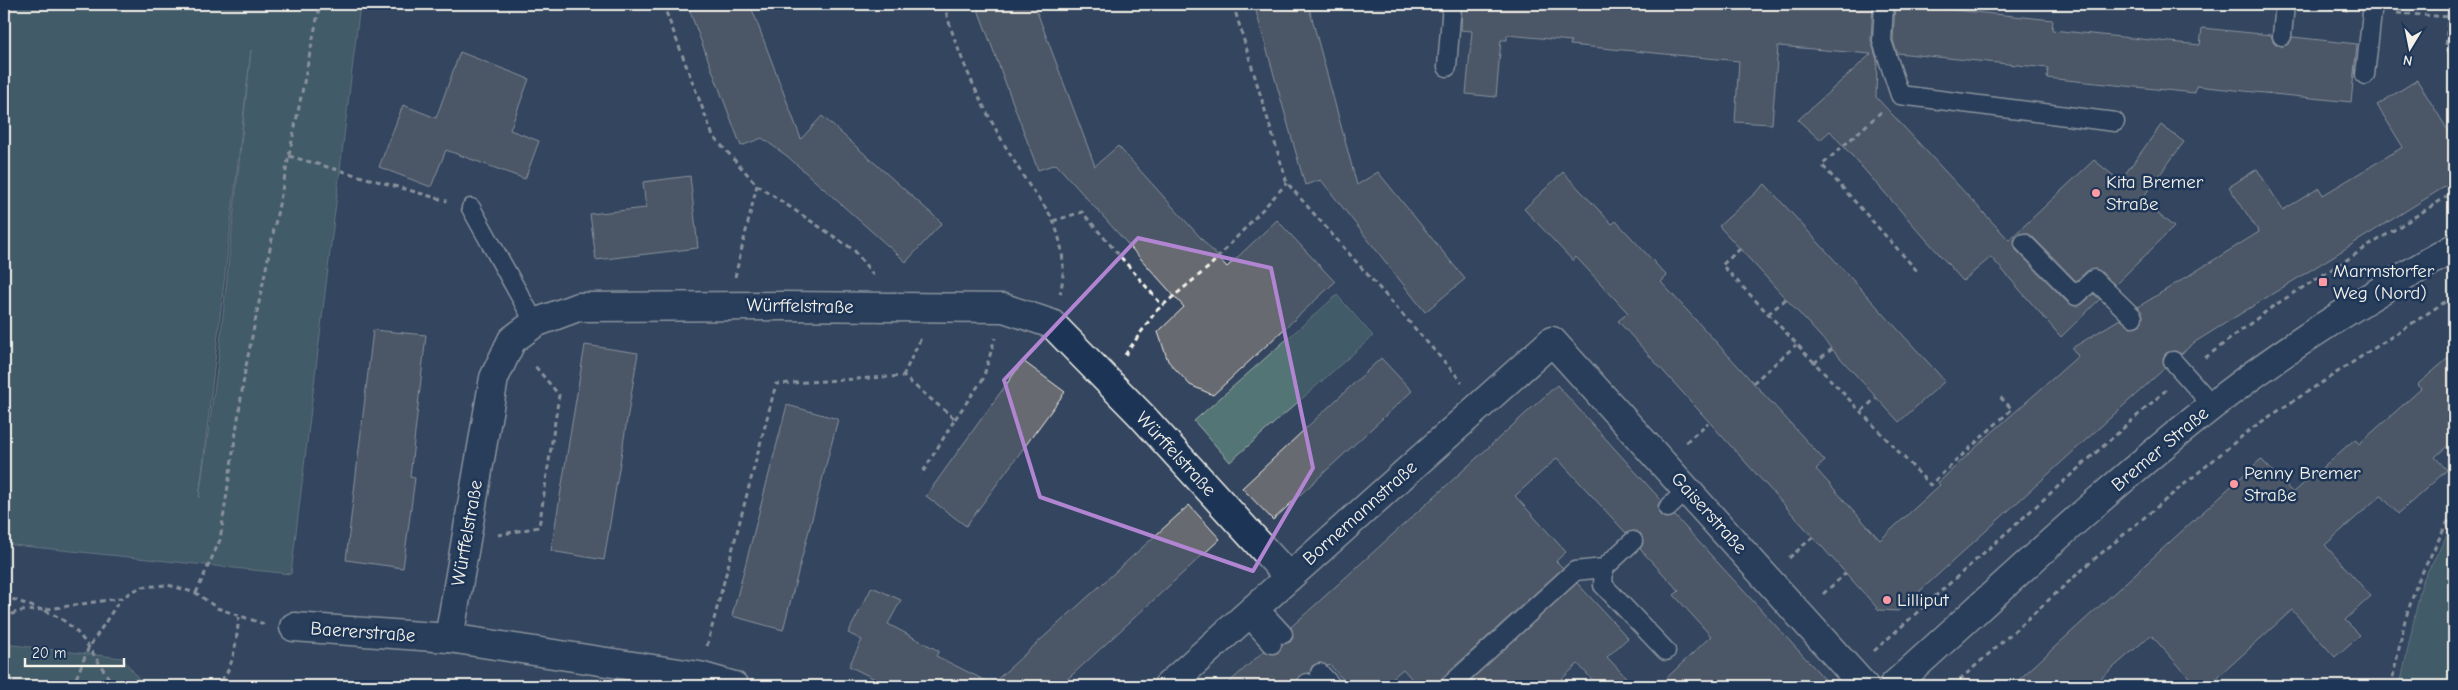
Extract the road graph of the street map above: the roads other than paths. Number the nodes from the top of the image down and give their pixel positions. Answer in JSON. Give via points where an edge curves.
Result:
{"nodes":[{"id":1,"x":1452,"y":4,"type":"edge"},
{"id":2,"x":1884,"y":4,"type":"edge"},
{"id":3,"x":2285,"y":4,"type":"edge"},
{"id":4,"x":2373,"y":4,"type":"edge"},
{"id":5,"x":2282,"y":36,"type":"dead end"},
{"id":6,"x":1447,"y":67,"type":"dead end"},
{"id":7,"x":2365,"y":75,"type":"dead end"},
{"id":8,"x":2115,"y":122,"type":"dead end"},
{"id":9,"x":471,"y":208,"type":"road end"},
{"id":10,"x":2024,"y":243,"type":"dead end"},
{"id":11,"x":2454,"y":248,"type":"edge"},
{"id":12,"x":2133,"y":317,"type":"dead end"},
{"id":13,"x":535,"y":323,"type":"junction"},
{"id":14,"x":1552,"y":341,"type":"joint"},
{"id":15,"x":2179,"y":367,"type":"road end"},
{"id":16,"x":2213,"y":406,"type":"junction"},
{"id":17,"x":1633,"y":541,"type":"dead end"},
{"id":18,"x":1604,"y":568,"type":"junction"},
{"id":19,"x":1289,"y":577,"type":"junction"},
{"id":20,"x":1252,"y":611,"type":"junction"},
{"id":21,"x":294,"y":627,"type":"road end"},
{"id":22,"x":449,"y":638,"type":"junction"},
{"id":23,"x":1278,"y":639,"type":"dead end"},
{"id":24,"x":1666,"y":651,"type":"dead end"},
{"id":25,"x":1858,"y":679,"type":"edge"},
{"id":26,"x":1313,"y":681,"type":"edge"},
{"id":27,"x":734,"y":686,"type":"edge"},
{"id":28,"x":1168,"y":686,"type":"edge"},
{"id":29,"x":1332,"y":686,"type":"edge"},
{"id":30,"x":1449,"y":686,"type":"edge"},
{"id":31,"x":1893,"y":686,"type":"edge"}],
"edges":[{"from":1,"to":6,"type":"lane"},
{"from":2,"to":8,"type":"lane","via":[[1882,42],[1900,95]]},
{"from":3,"to":5,"type":"lane"},
{"from":4,"to":7,"type":"lane"},
{"from":9,"to":13,"type":"lane"},
{"from":10,"to":12,"type":"lane","via":[[2076,296],[2094,279]]},
{"from":11,"to":16,"type":"street","name":"Bremer Straße","via":[[2342,313]]},
{"from":13,"to":19,"type":"street","name":"Würffelstraße","via":[[578,307],[727,306],[1004,308],[1052,324]]},
{"from":13,"to":22,"type":"street","name":"Würffelstraße","via":[[512,340],[494,378]]},
{"from":14,"to":19,"type":"street","name":"Bornemannstraße"},
{"from":14,"to":25,"type":"street","name":"Gaiserstraße","via":[[1678,499]]},
{"from":15,"to":16,"type":"lane"},
{"from":16,"to":31,"type":"street","name":"Bremer Straße","via":[[2123,479]]},
{"from":17,"to":18,"type":"lane"},
{"from":18,"to":24,"type":"lane","via":[[1603,585]]},
{"from":18,"to":30,"type":"lane","via":[[1575,571]]},
{"from":19,"to":20,"type":"street","name":"Bornemannstraße"},
{"from":20,"to":23,"type":"lane"},
{"from":20,"to":28,"type":"street","name":"Bornemannstraße"},
{"from":21,"to":22,"type":"street","name":"Baererstraße"},
{"from":22,"to":27,"type":"street","name":"Baererstraße","via":[[699,676]]},
{"from":26,"to":29,"type":"lane"}]}
